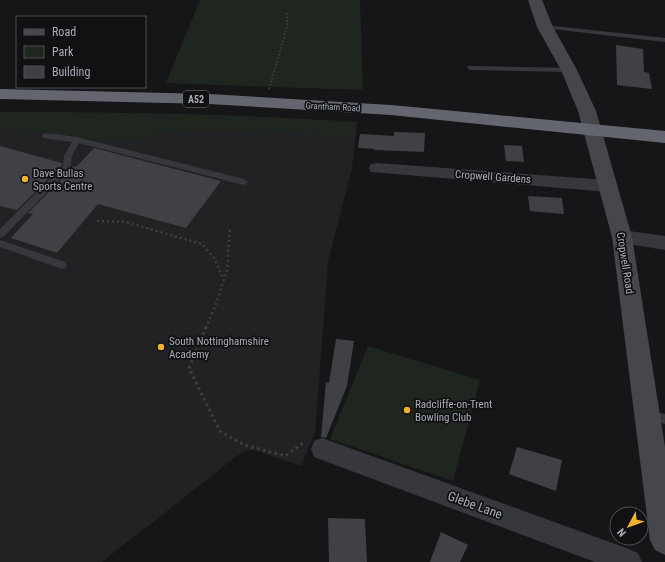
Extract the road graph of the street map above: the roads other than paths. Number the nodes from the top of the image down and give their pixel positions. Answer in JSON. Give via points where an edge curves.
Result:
{"nodes":[{"id":1,"x":535,"y":0,"type":"edge"},
{"id":2,"x":545,"y":27,"type":"junction"},
{"id":3,"x":665,"y":40,"type":"edge"},
{"id":4,"x":471,"y":68,"type":"dead end"},
{"id":5,"x":569,"y":70,"type":"junction"},
{"id":6,"x":0,"y":94,"type":"edge"},
{"id":7,"x":593,"y":130,"type":"junction"},
{"id":8,"x":46,"y":136,"type":"dead end"},
{"id":9,"x":665,"y":138,"type":"edge"},
{"id":10,"x":78,"y":140,"type":"junction"},
{"id":11,"x":377,"y":168,"type":"dead end"},
{"id":12,"x":244,"y":182,"type":"dead end"},
{"id":13,"x":608,"y":186,"type":"junction"},
{"id":14,"x":0,"y":235,"type":"edge"},
{"id":15,"x":622,"y":237,"type":"junction"},
{"id":16,"x":0,"y":243,"type":"edge"},
{"id":17,"x":665,"y":243,"type":"edge"},
{"id":18,"x":62,"y":265,"type":"dead end"},
{"id":19,"x":656,"y":417,"type":"edge"},
{"id":20,"x":313,"y":446,"type":"road end"},
{"id":21,"x":665,"y":540,"type":"edge"},
{"id":22,"x":628,"y":562,"type":"edge"}],
"edges":[{"from":1,"to":2,"type":"street","name":"Cropwell Road"},
{"from":2,"to":3,"type":"lane"},
{"from":2,"to":5,"type":"street","name":"Cropwell Road"},
{"from":4,"to":5,"type":"lane"},
{"from":5,"to":7,"type":"street","name":"Cropwell Road"},
{"from":6,"to":7,"type":"highway","name":"Grantham Road","number":"A52","via":[[209,99],[391,110]]},
{"from":7,"to":9,"type":"highway","name":"Grantham Road","number":"A52"},
{"from":7,"to":13,"type":"street","name":"Cropwell Road"},
{"from":8,"to":10,"type":"lane"},
{"from":10,"to":12,"type":"lane"},
{"from":10,"to":14,"type":"lane","via":[[68,156],[67,167]]},
{"from":11,"to":13,"type":"street","name":"Cropwell Gardens"},
{"from":13,"to":15,"type":"street","name":"Cropwell Road"},
{"from":15,"to":17,"type":"street"},
{"from":15,"to":19,"type":"street","name":"Cropwell Road"},
{"from":16,"to":18,"type":"lane"},
{"from":19,"to":21,"type":"street","name":"Cropwell Road"},
{"from":20,"to":22,"type":"street","name":"Glebe Lane"}]}
